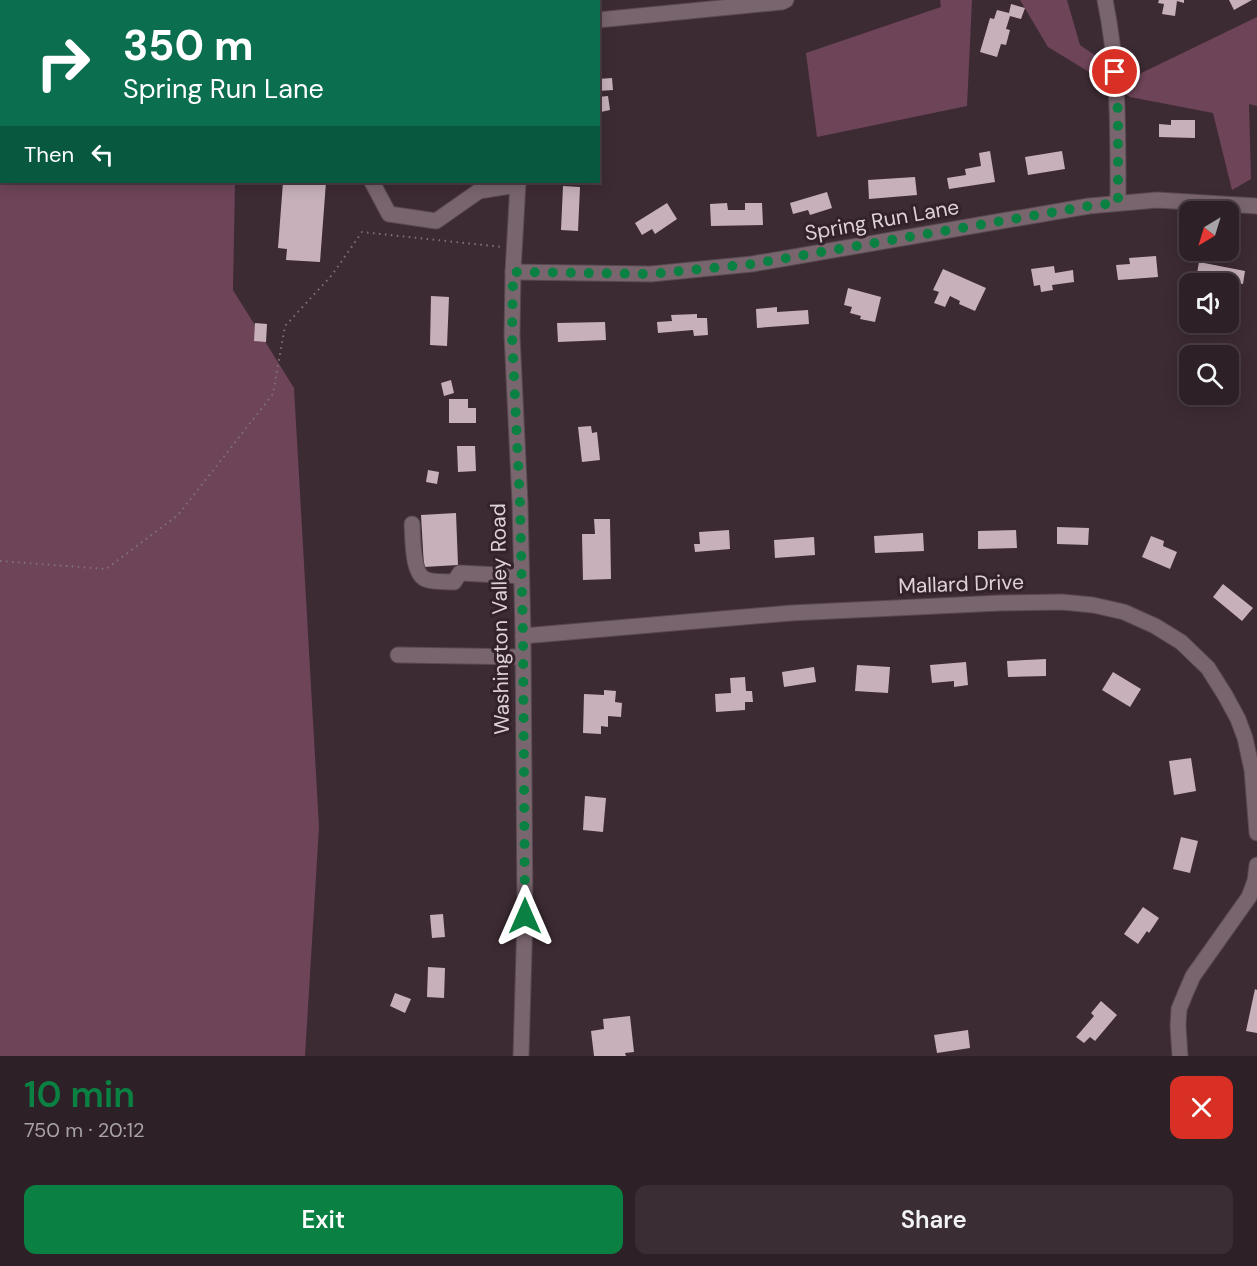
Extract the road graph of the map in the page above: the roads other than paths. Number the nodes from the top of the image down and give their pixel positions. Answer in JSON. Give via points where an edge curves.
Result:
{"nodes":[{"id":1,"x":786,"y":0,"type":"edge"},
{"id":2,"x":1105,"y":0,"type":"edge"},
{"id":3,"x":600,"y":20,"type":"edge"},
{"id":4,"x":373,"y":183,"type":"edge"},
{"id":5,"x":518,"y":184,"type":"edge"},
{"id":6,"x":1118,"y":203,"type":"junction"},
{"id":7,"x":1257,"y":207,"type":"edge"},
{"id":8,"x":513,"y":272,"type":"junction"},
{"id":9,"x":412,"y":524,"type":"dead end"},
{"id":10,"x":521,"y":576,"type":"junction"},
{"id":11,"x":523,"y":636,"type":"junction"},
{"id":12,"x":398,"y":655,"type":"dead end"},
{"id":13,"x":523,"y":657,"type":"junction"},
{"id":14,"x":1257,"y":833,"type":"edge"},
{"id":15,"x":1257,"y":865,"type":"edge"},
{"id":16,"x":521,"y":1056,"type":"edge"},
{"id":17,"x":1180,"y":1056,"type":"edge"}],
"edges":[{"from":1,"to":3,"type":"street"},
{"from":2,"to":6,"type":"street","via":[[1118,113]]},
{"from":4,"to":5,"type":"street","via":[[389,214],[436,221],[479,191]]},
{"from":5,"to":8,"type":"street","name":"Washington Valley Road"},
{"from":6,"to":7,"type":"street","name":"Spring Run Lane","via":[[1157,200]]},
{"from":6,"to":8,"type":"street","name":"Spring Run Lane","via":[[752,264],[651,274]]},
{"from":8,"to":10,"type":"street","name":"Washington Valley Road"},
{"from":9,"to":10,"type":"street","via":[[416,569],[427,580],[454,582],[460,573]]},
{"from":10,"to":11,"type":"street","name":"Washington Valley Road"},
{"from":11,"to":13,"type":"street","name":"Washington Valley Road"},
{"from":11,"to":14,"type":"street","name":"Mallard Drive","via":[[791,613],[1000,603],[1062,602],[1124,612],[1181,642],[1208,668],[1226,694],[1245,738]]},
{"from":12,"to":13,"type":"street"},
{"from":13,"to":16,"type":"street","name":"Washington Valley Road","via":[[525,916]]},
{"from":15,"to":17,"type":"street","via":[[1249,897],[1185,992],[1179,1009]]}]}
